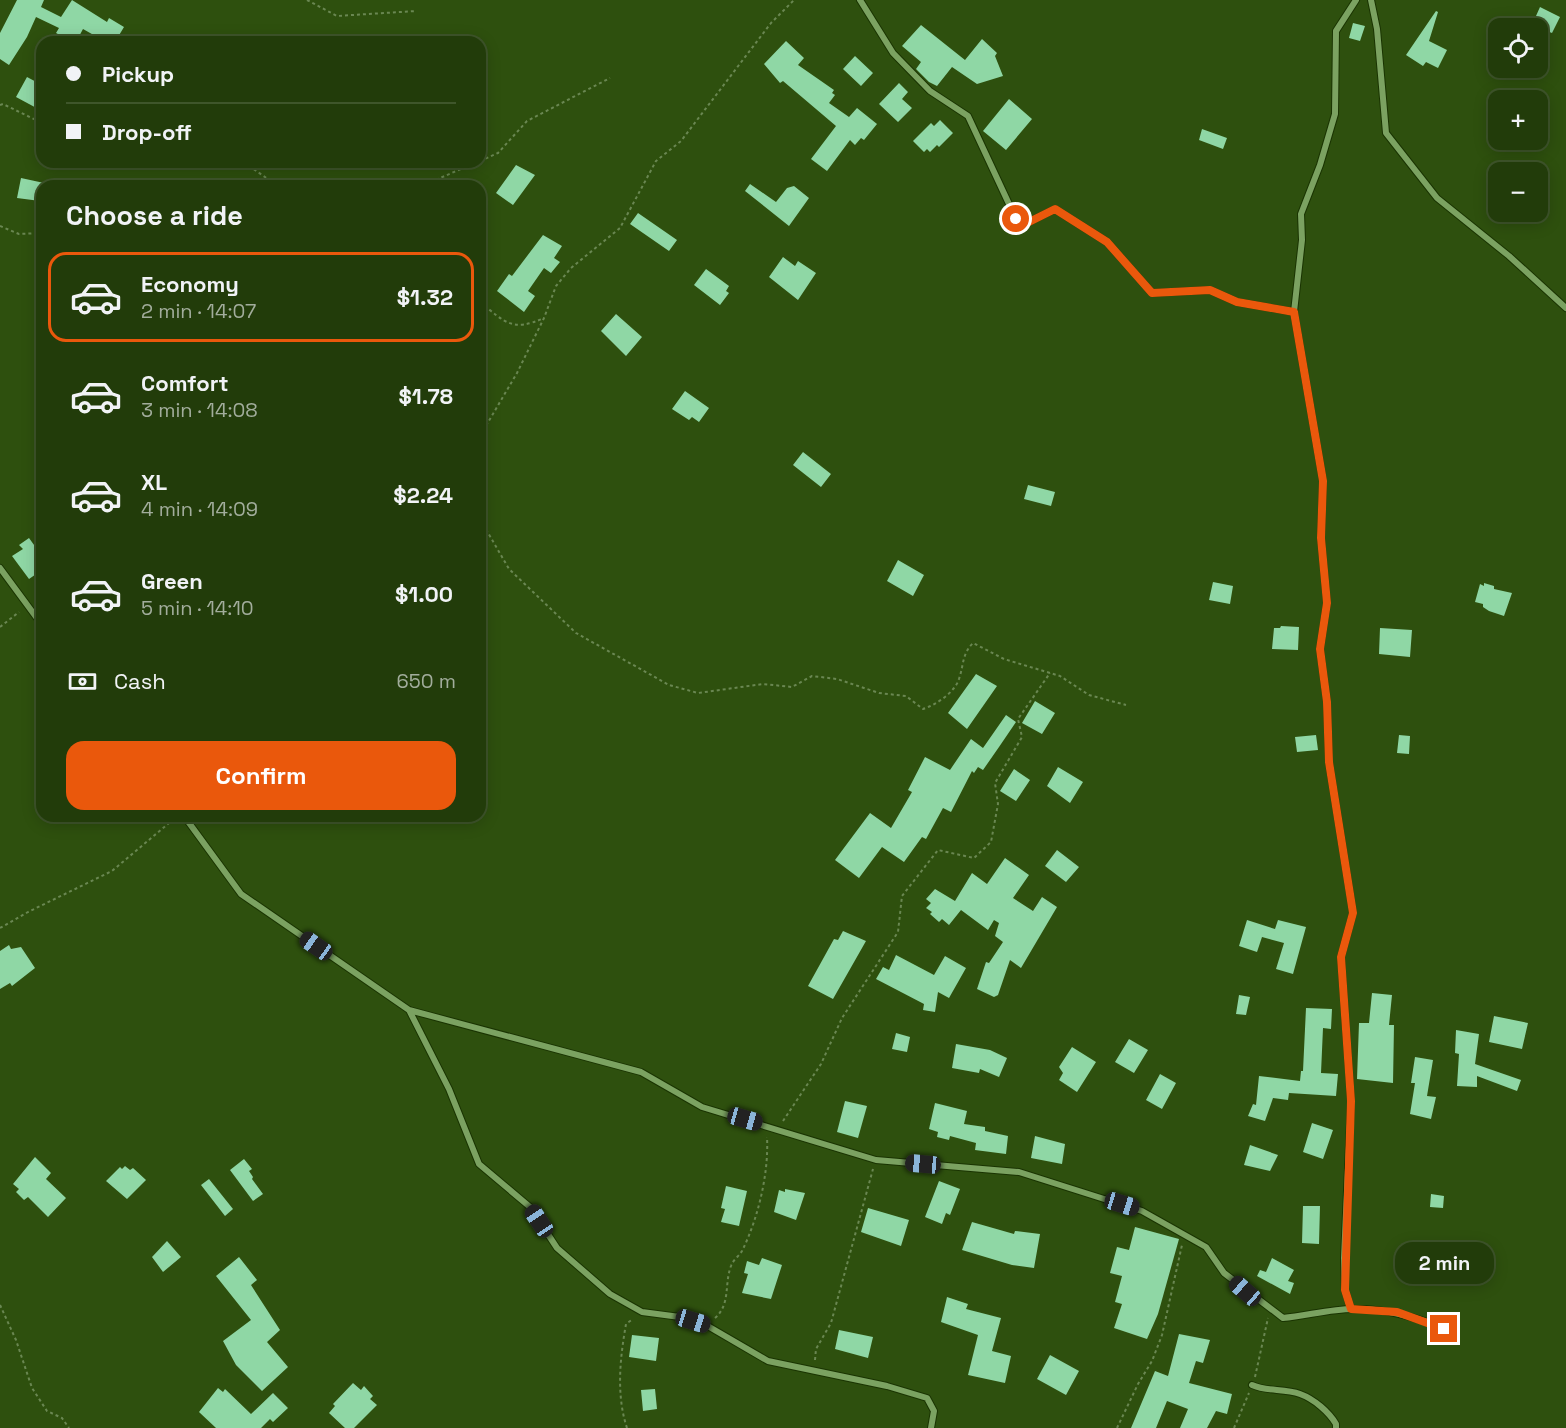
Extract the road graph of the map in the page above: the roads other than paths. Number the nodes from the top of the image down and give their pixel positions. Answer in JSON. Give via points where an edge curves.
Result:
{"nodes":[{"id":1,"x":860,"y":0,"type":"edge"},
{"id":2,"x":1356,"y":0,"type":"edge"},
{"id":3,"x":1371,"y":0,"type":"edge"},
{"id":4,"x":1566,"y":308,"type":"edge"},
{"id":5,"x":1294,"y":312,"type":"junction"},
{"id":6,"x":0,"y":568,"type":"edge"},
{"id":7,"x":36,"y":617,"type":"edge"},
{"id":8,"x":188,"y":822,"type":"edge"},
{"id":9,"x":409,"y":1010,"type":"junction"},
{"id":10,"x":1351,"y":1309,"type":"junction"},
{"id":11,"x":1444,"y":1329,"type":"dead end"},
{"id":12,"x":1252,"y":1385,"type":"road end"},
{"id":13,"x":932,"y":1428,"type":"edge"},
{"id":14,"x":1336,"y":1428,"type":"edge"}],
"edges":[{"from":1,"to":5,"type":"street","via":[[893,53],[930,91],[968,116],[1016,219],[1025,224],[1055,209],[1107,242],[1152,293],[1210,290],[1237,302]]},
{"from":2,"to":5,"type":"street","via":[[1336,31],[1335,114],[1301,214]]},
{"from":3,"to":4,"type":"street","via":[[1386,133],[1437,198]]},
{"from":5,"to":10,"type":"street","via":[[1323,481],[1321,538],[1327,603],[1320,649],[1329,762],[1353,913],[1341,957],[1351,1101],[1344,1258],[1345,1290]]},
{"from":6,"to":7,"type":"street"},
{"from":8,"to":9,"type":"street","via":[[241,894]]},
{"from":9,"to":10,"type":"street","via":[[641,1072],[702,1107],[876,1161],[1019,1172],[1142,1211],[1206,1247],[1224,1273],[1283,1318]]},
{"from":9,"to":13,"type":"street","via":[[449,1089],[479,1164],[530,1207],[557,1248],[610,1294],[642,1312],[706,1325],[768,1361],[927,1398],[934,1411]]},
{"from":10,"to":11,"type":"street","via":[[1397,1312]]},
{"from":12,"to":14,"type":"street","via":[[1300,1394],[1329,1412]]}]}
